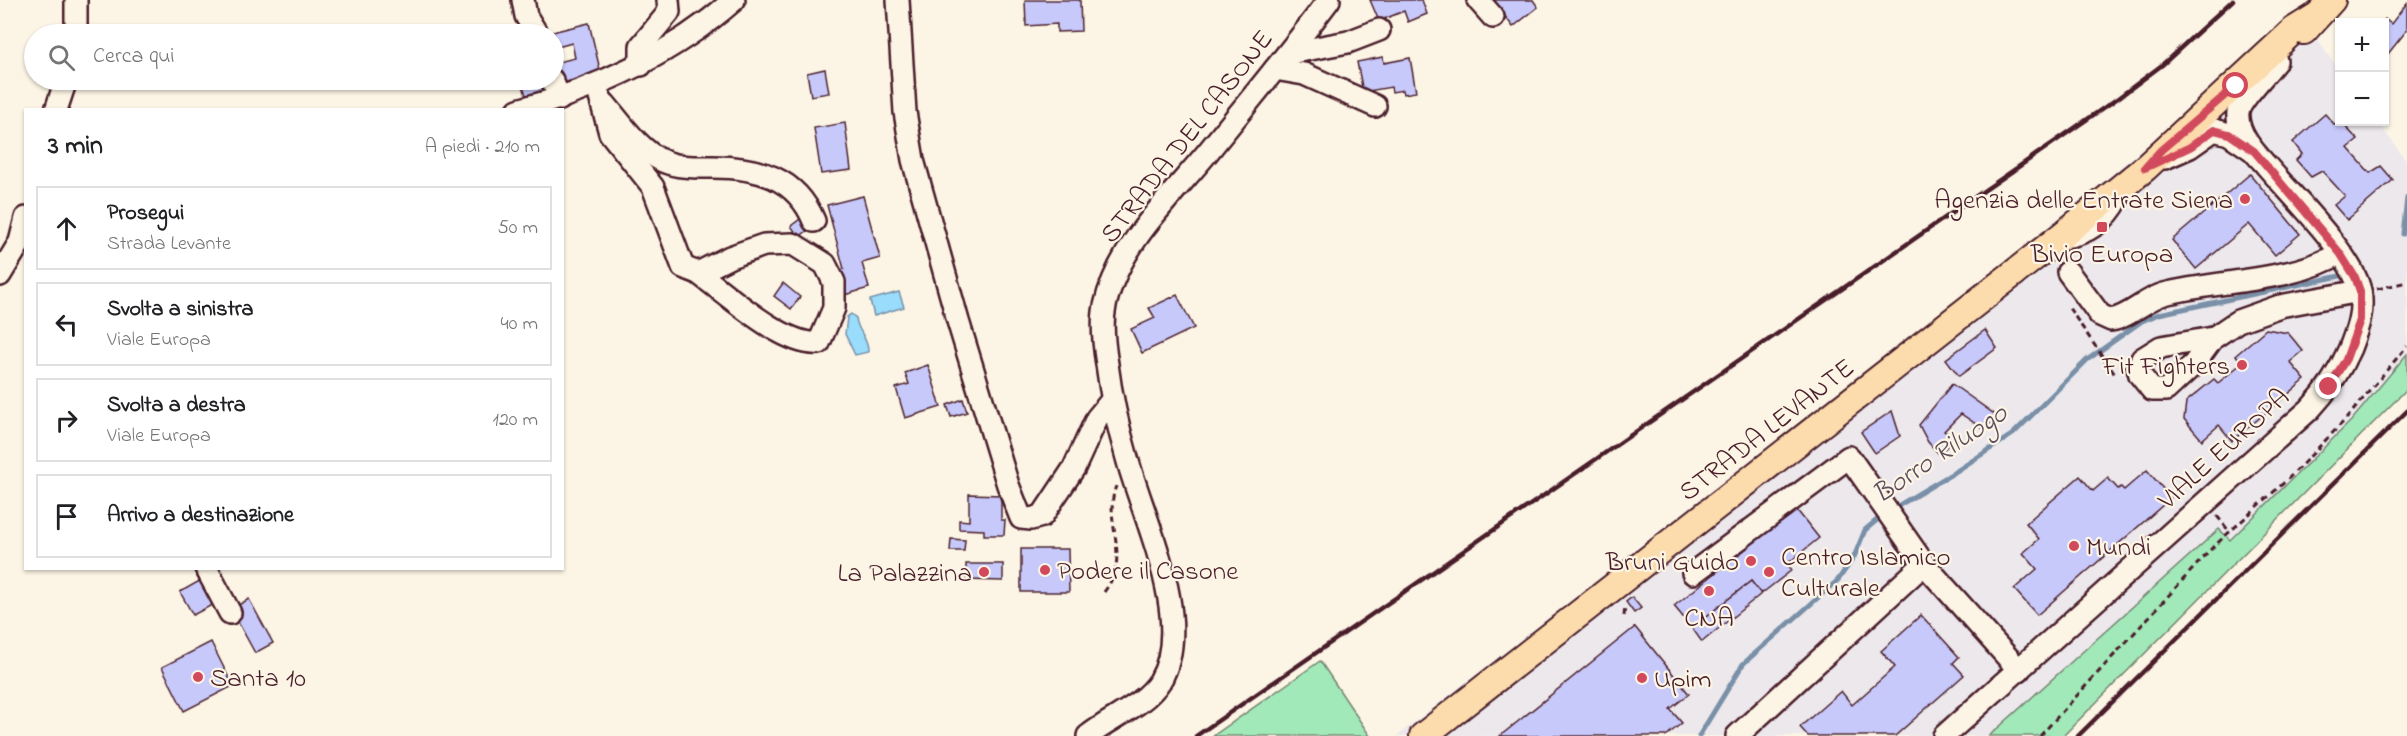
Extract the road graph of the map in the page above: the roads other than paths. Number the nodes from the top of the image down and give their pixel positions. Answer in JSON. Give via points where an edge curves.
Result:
{"nodes":[{"id":1,"x":523,"y":0,"type":"edge"},
{"id":2,"x":668,"y":0,"type":"edge"},
{"id":3,"x":734,"y":0,"type":"edge"},
{"id":4,"x":898,"y":0,"type":"edge"},
{"id":5,"x":1329,"y":0,"type":"edge"},
{"id":6,"x":1478,"y":0,"type":"edge"},
{"id":7,"x":2324,"y":8,"type":"edge"},
{"id":8,"x":1493,"y":17,"type":"dead end"},
{"id":9,"x":531,"y":24,"type":"edge"},
{"id":10,"x":1379,"y":30,"type":"dead end"},
{"id":11,"x":1289,"y":53,"type":"junction"},
{"id":12,"x":2276,"y":61,"type":"junction"},
{"id":13,"x":641,"y":65,"type":"junction"},
{"id":14,"x":1275,"y":69,"type":"junction"},
{"id":15,"x":63,"y":90,"type":"edge"},
{"id":16,"x":554,"y":90,"type":"edge"},
{"id":17,"x":564,"y":90,"type":"edge"},
{"id":18,"x":595,"y":92,"type":"junction"},
{"id":19,"x":1375,"y":106,"type":"dead end"},
{"id":20,"x":57,"y":108,"type":"edge"},
{"id":21,"x":522,"y":108,"type":"edge"},
{"id":22,"x":2254,"y":151,"type":"junction"},
{"id":23,"x":2155,"y":163,"type":"junction"},
{"id":24,"x":814,"y":221,"type":"dead end"},
{"id":25,"x":23,"y":244,"type":"edge"},
{"id":26,"x":2340,"y":253,"type":"junction"},
{"id":27,"x":2068,"y":272,"type":"dead end"},
{"id":28,"x":698,"y":273,"type":"junction"},
{"id":29,"x":0,"y":275,"type":"edge"},
{"id":30,"x":2360,"y":291,"type":"junction"},
{"id":31,"x":2213,"y":338,"type":"dead end"},
{"id":32,"x":1112,"y":400,"type":"junction"},
{"id":33,"x":1924,"y":564,"type":"junction"},
{"id":34,"x":207,"y":570,"type":"edge"},
{"id":35,"x":1693,"y":573,"type":"dead end"},
{"id":36,"x":230,"y":613,"type":"dead end"},
{"id":37,"x":2019,"y":669,"type":"junction"},
{"id":38,"x":1429,"y":734,"type":"edge"},
{"id":39,"x":1088,"y":736,"type":"edge"},
{"id":40,"x":1737,"y":736,"type":"edge"},
{"id":41,"x":1944,"y":736,"type":"edge"}],
"edges":[{"from":1,"to":9,"type":"street"},
{"from":2,"to":13,"type":"street","via":[[669,12],[641,46]]},
{"from":3,"to":13,"type":"street","via":[[686,38]]},
{"from":4,"to":32,"type":"street","via":[[905,112],[913,160],[965,343],[1021,518],[1042,516],[1074,468],[1097,418]]},
{"from":5,"to":11,"type":"street","name":"STRADA DEL CASONE"},
{"from":6,"to":8,"type":"street"},
{"from":7,"to":12,"type":"main road","name":"STRADA LEVANTE"},
{"from":7,"to":23,"type":"main road","name":"STRADA LEVANTE","via":[[2294,30]]},
{"from":10,"to":11,"type":"street","via":[[1348,42]]},
{"from":11,"to":14,"type":"street","name":"STRADA DEL CASONE"},
{"from":12,"to":22,"type":"street","name":"VIALE EUROPA","via":[[2238,111],[2239,123]]},
{"from":12,"to":23,"type":"main road","name":"STRADA LEVANTE"},
{"from":13,"to":18,"type":"street"},
{"from":14,"to":19,"type":"street","via":[[1304,74]]},
{"from":14,"to":32,"type":"street","name":"STRADA DEL CASONE","via":[[1136,239],[1113,276],[1104,308]]},
{"from":15,"to":20,"type":"street"},
{"from":16,"to":21,"type":"street"},
{"from":17,"to":18,"type":"street"},
{"from":18,"to":24,"type":"street","via":[[652,156],[685,167],[743,167],[770,175],[807,202]]},
{"from":18,"to":28,"type":"street","via":[[610,133],[653,187],[683,267]]},
{"from":22,"to":23,"type":"street","name":"VIALE EUROPA","via":[[2229,134],[2214,130],[2190,147]]},
{"from":22,"to":26,"type":"street","name":"VIALE EUROPA"},
{"from":23,"to":38,"type":"main road","name":"STRADA LEVANTE"},
{"from":25,"to":29,"type":"street"},
{"from":26,"to":27,"type":"street","via":[[2296,270],[2163,295],[2111,320],[2100,315]]},
{"from":26,"to":30,"type":"street","name":"VIALE EUROPA"},
{"from":28,"to":28,"type":"street","via":[[764,245],[793,244],[825,264],[834,282],[834,308],[819,343],[808,344],[770,326]]},
{"from":30,"to":31,"type":"street","via":[[2256,313],[2229,325]]},
{"from":30,"to":37,"type":"street","name":"VIALE EUROPA","via":[[2361,309],[2353,340],[2334,380],[2317,402]]},
{"from":32,"to":39,"type":"street","name":"STRADA DEL CASONE","via":[[1161,569],[1173,625],[1169,659],[1159,682]]},
{"from":33,"to":35,"type":"street","via":[[1849,457]]},
{"from":33,"to":37,"type":"street"},
{"from":33,"to":40,"type":"street"},
{"from":34,"to":36,"type":"street"},
{"from":37,"to":41,"type":"street","name":"VIALE EUROPA"}]}
